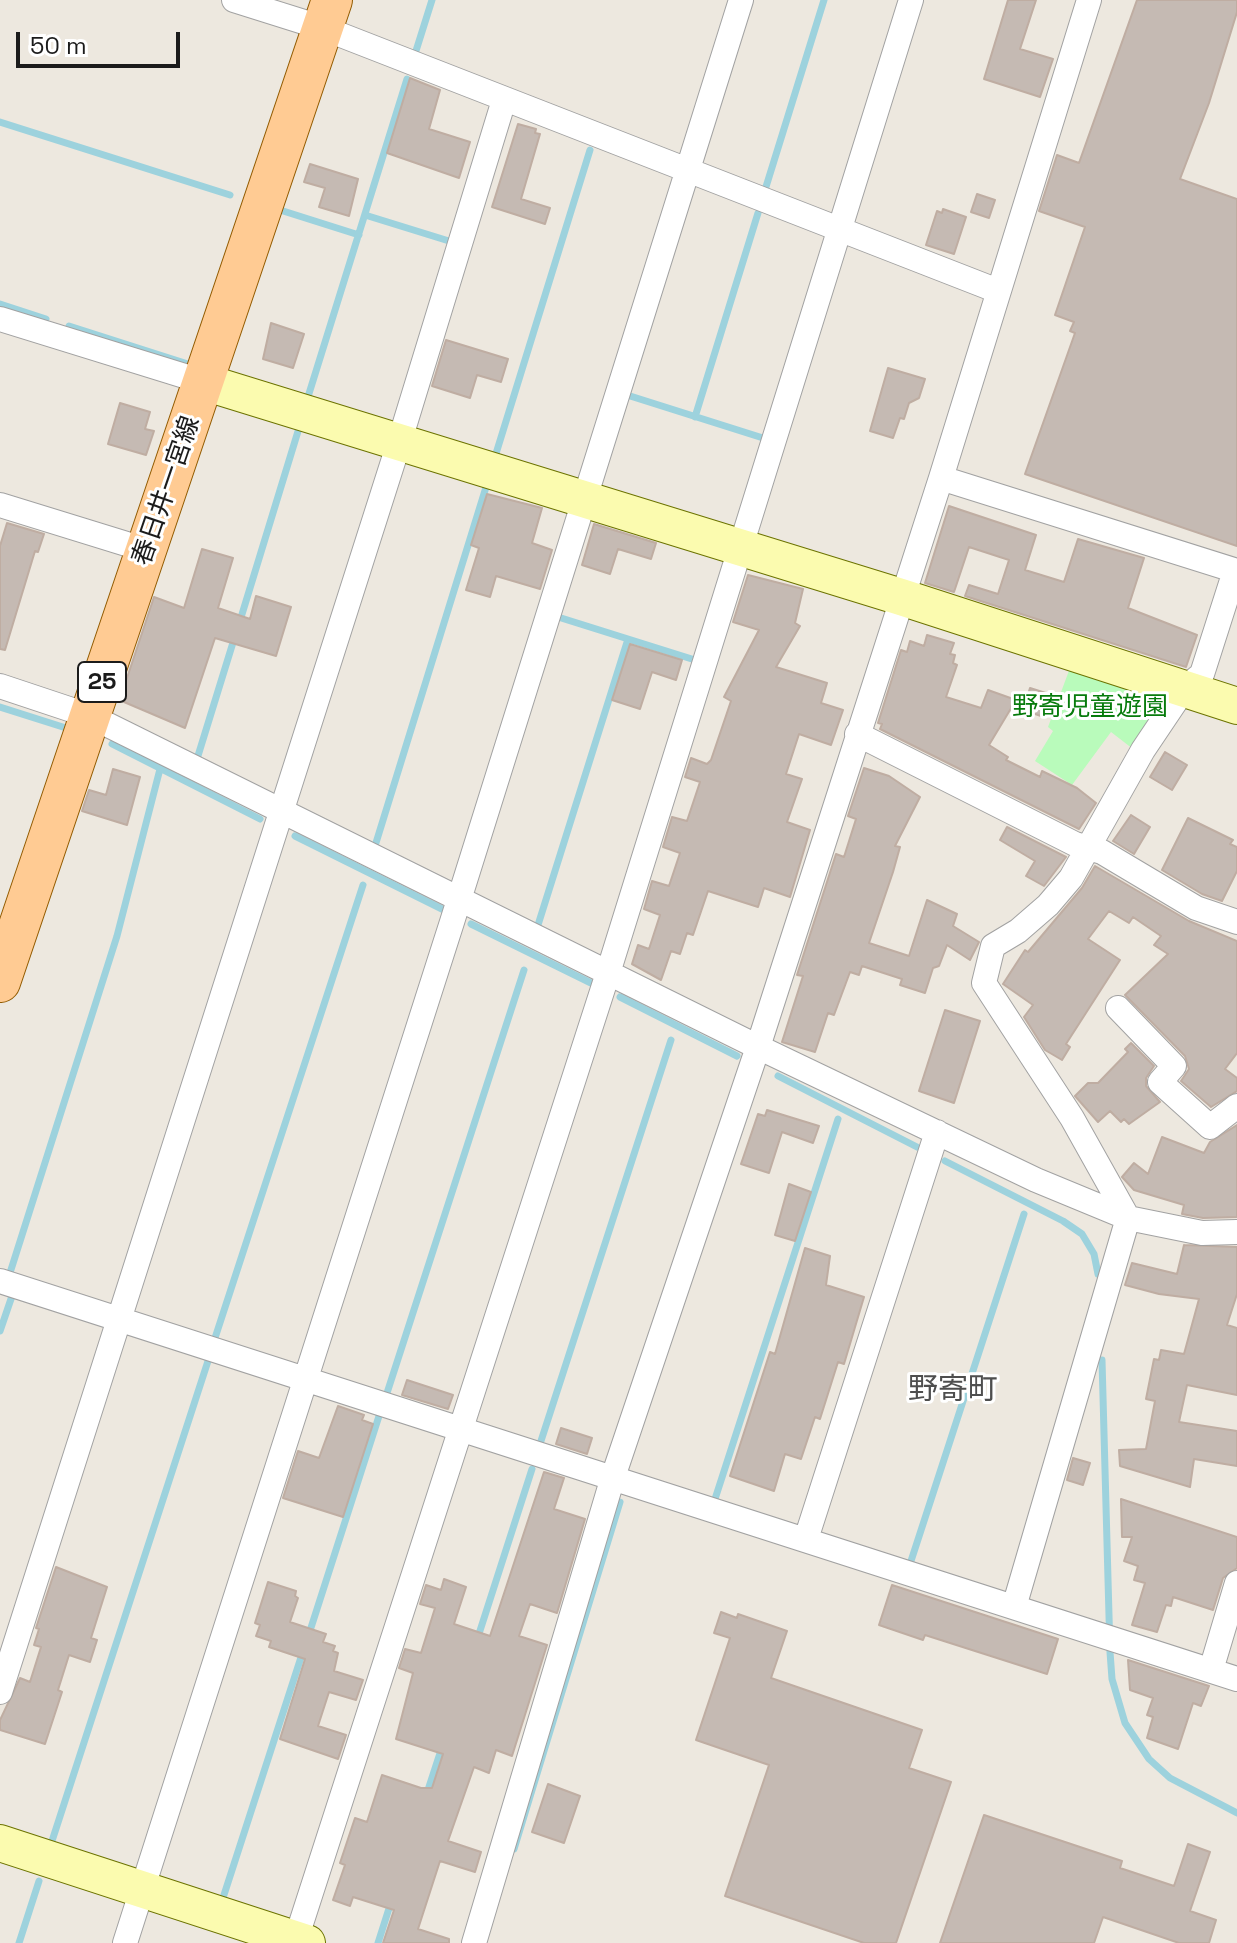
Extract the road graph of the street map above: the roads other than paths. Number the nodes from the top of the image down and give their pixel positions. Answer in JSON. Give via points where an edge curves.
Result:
{"nodes":[{"id":1,"x":234,"y":0,"type":"edge"},
{"id":2,"x":741,"y":0,"type":"edge"},
{"id":3,"x":911,"y":0,"type":"edge"},
{"id":4,"x":1089,"y":0,"type":"edge"},
{"id":5,"x":327,"y":14,"type":"edge"},
{"id":6,"x":504,"y":100,"type":"junction"},
{"id":7,"x":687,"y":170,"type":"junction"},
{"id":8,"x":840,"y":229,"type":"junction"},
{"id":9,"x":998,"y":291,"type":"junction"},
{"id":10,"x":0,"y":319,"type":"edge"},
{"id":11,"x":204,"y":382,"type":"junction"},
{"id":12,"x":399,"y":443,"type":"junction"},
{"id":13,"x":941,"y":478,"type":"junction"},
{"id":14,"x":584,"y":499,"type":"junction"},
{"id":15,"x":0,"y":505,"type":"edge"},
{"id":16,"x":740,"y":548,"type":"junction"},
{"id":17,"x":146,"y":550,"type":"junction"},
{"id":18,"x":1236,"y":571,"type":"edge"},
{"id":19,"x":901,"y":597,"type":"junction"},
{"id":20,"x":0,"y":686,"type":"edge"},
{"id":21,"x":1184,"y":689,"type":"junction"},
{"id":22,"x":1237,"y":706,"type":"edge"},
{"id":23,"x":90,"y":716,"type":"junction"},
{"id":24,"x":857,"y":734,"type":"junction"},
{"id":25,"x":282,"y":810,"type":"junction"},
{"id":26,"x":1088,"y":848,"type":"junction"},
{"id":27,"x":460,"y":899,"type":"junction"},
{"id":28,"x":1236,"y":920,"type":"edge"},
{"id":29,"x":608,"y":973,"type":"junction"},
{"id":30,"x":0,"y":982,"type":"edge"},
{"id":31,"x":1118,"y":1008,"type":"dead end"},
{"id":32,"x":758,"y":1047,"type":"junction"},
{"id":33,"x":1237,"y":1106,"type":"edge"},
{"id":34,"x":937,"y":1132,"type":"junction"},
{"id":35,"x":1128,"y":1218,"type":"junction"},
{"id":36,"x":1237,"y":1232,"type":"edge"},
{"id":37,"x":0,"y":1281,"type":"edge"},
{"id":38,"x":118,"y":1318,"type":"junction"},
{"id":39,"x":305,"y":1378,"type":"junction"},
{"id":40,"x":462,"y":1428,"type":"junction"},
{"id":41,"x":613,"y":1477,"type":"junction"},
{"id":42,"x":806,"y":1539,"type":"junction"},
{"id":43,"x":1237,"y":1583,"type":"edge"},
{"id":44,"x":1014,"y":1607,"type":"junction"},
{"id":45,"x":1211,"y":1670,"type":"junction"},
{"id":46,"x":1237,"y":1679,"type":"edge"},
{"id":47,"x":0,"y":1692,"type":"edge"},
{"id":48,"x":0,"y":1843,"type":"edge"},
{"id":49,"x":142,"y":1889,"type":"junction"},
{"id":50,"x":300,"y":1941,"type":"edge"},
{"id":51,"x":125,"y":1943,"type":"edge"},
{"id":52,"x":474,"y":1943,"type":"edge"}],
"edges":[{"from":1,"to":5,"type":"street"},
{"from":2,"to":7,"type":"street"},
{"from":3,"to":8,"type":"street"},
{"from":4,"to":9,"type":"street"},
{"from":5,"to":6,"type":"street"},
{"from":5,"to":11,"type":"main road","name":"春日井一宮線","number":"25"},
{"from":6,"to":7,"type":"street"},
{"from":6,"to":12,"type":"street"},
{"from":7,"to":8,"type":"street"},
{"from":7,"to":14,"type":"street"},
{"from":8,"to":9,"type":"street"},
{"from":8,"to":16,"type":"street"},
{"from":9,"to":13,"type":"street"},
{"from":10,"to":11,"type":"street"},
{"from":11,"to":12,"type":"street"},
{"from":11,"to":17,"type":"main road","name":"春日井一宮線","number":"25"},
{"from":12,"to":14,"type":"street"},
{"from":12,"to":25,"type":"street"},
{"from":13,"to":18,"type":"street"},
{"from":13,"to":19,"type":"street"},
{"from":14,"to":16,"type":"street"},
{"from":14,"to":27,"type":"street"},
{"from":15,"to":17,"type":"street"},
{"from":16,"to":19,"type":"street"},
{"from":16,"to":29,"type":"street"},
{"from":17,"to":23,"type":"main road","name":"春日井一宮線","number":"25"},
{"from":18,"to":21,"type":"street","via":[[1202,674]]},
{"from":19,"to":21,"type":"street"},
{"from":19,"to":24,"type":"street"},
{"from":20,"to":23,"type":"street"},
{"from":21,"to":22,"type":"street"},
{"from":21,"to":26,"type":"street"},
{"from":23,"to":25,"type":"street"},
{"from":23,"to":30,"type":"main road","name":"春日井一宮線","number":"25"},
{"from":24,"to":26,"type":"street"},
{"from":24,"to":32,"type":"street"},
{"from":25,"to":27,"type":"street"},
{"from":25,"to":38,"type":"street"},
{"from":26,"to":28,"type":"street","via":[[1196,908]]},
{"from":26,"to":35,"type":"street","via":[[1048,905],[993,946],[984,983],[1072,1118]]},
{"from":27,"to":29,"type":"street"},
{"from":27,"to":39,"type":"street"},
{"from":29,"to":32,"type":"street"},
{"from":29,"to":40,"type":"street"},
{"from":31,"to":33,"type":"street","via":[[1174,1066],[1160,1082],[1210,1127]]},
{"from":32,"to":34,"type":"street"},
{"from":32,"to":41,"type":"street"},
{"from":34,"to":35,"type":"street"},
{"from":34,"to":42,"type":"street"},
{"from":35,"to":36,"type":"street","via":[[1202,1233]]},
{"from":35,"to":44,"type":"street"},
{"from":37,"to":38,"type":"street"},
{"from":38,"to":39,"type":"street"},
{"from":38,"to":47,"type":"street"},
{"from":39,"to":40,"type":"street"},
{"from":39,"to":49,"type":"street"},
{"from":40,"to":41,"type":"street"},
{"from":40,"to":50,"type":"street"},
{"from":41,"to":42,"type":"street"},
{"from":41,"to":52,"type":"street"},
{"from":42,"to":44,"type":"street"},
{"from":43,"to":45,"type":"street"},
{"from":44,"to":45,"type":"street"},
{"from":45,"to":46,"type":"street"},
{"from":48,"to":49,"type":"street"},
{"from":49,"to":50,"type":"street"},
{"from":49,"to":51,"type":"street"}]}
